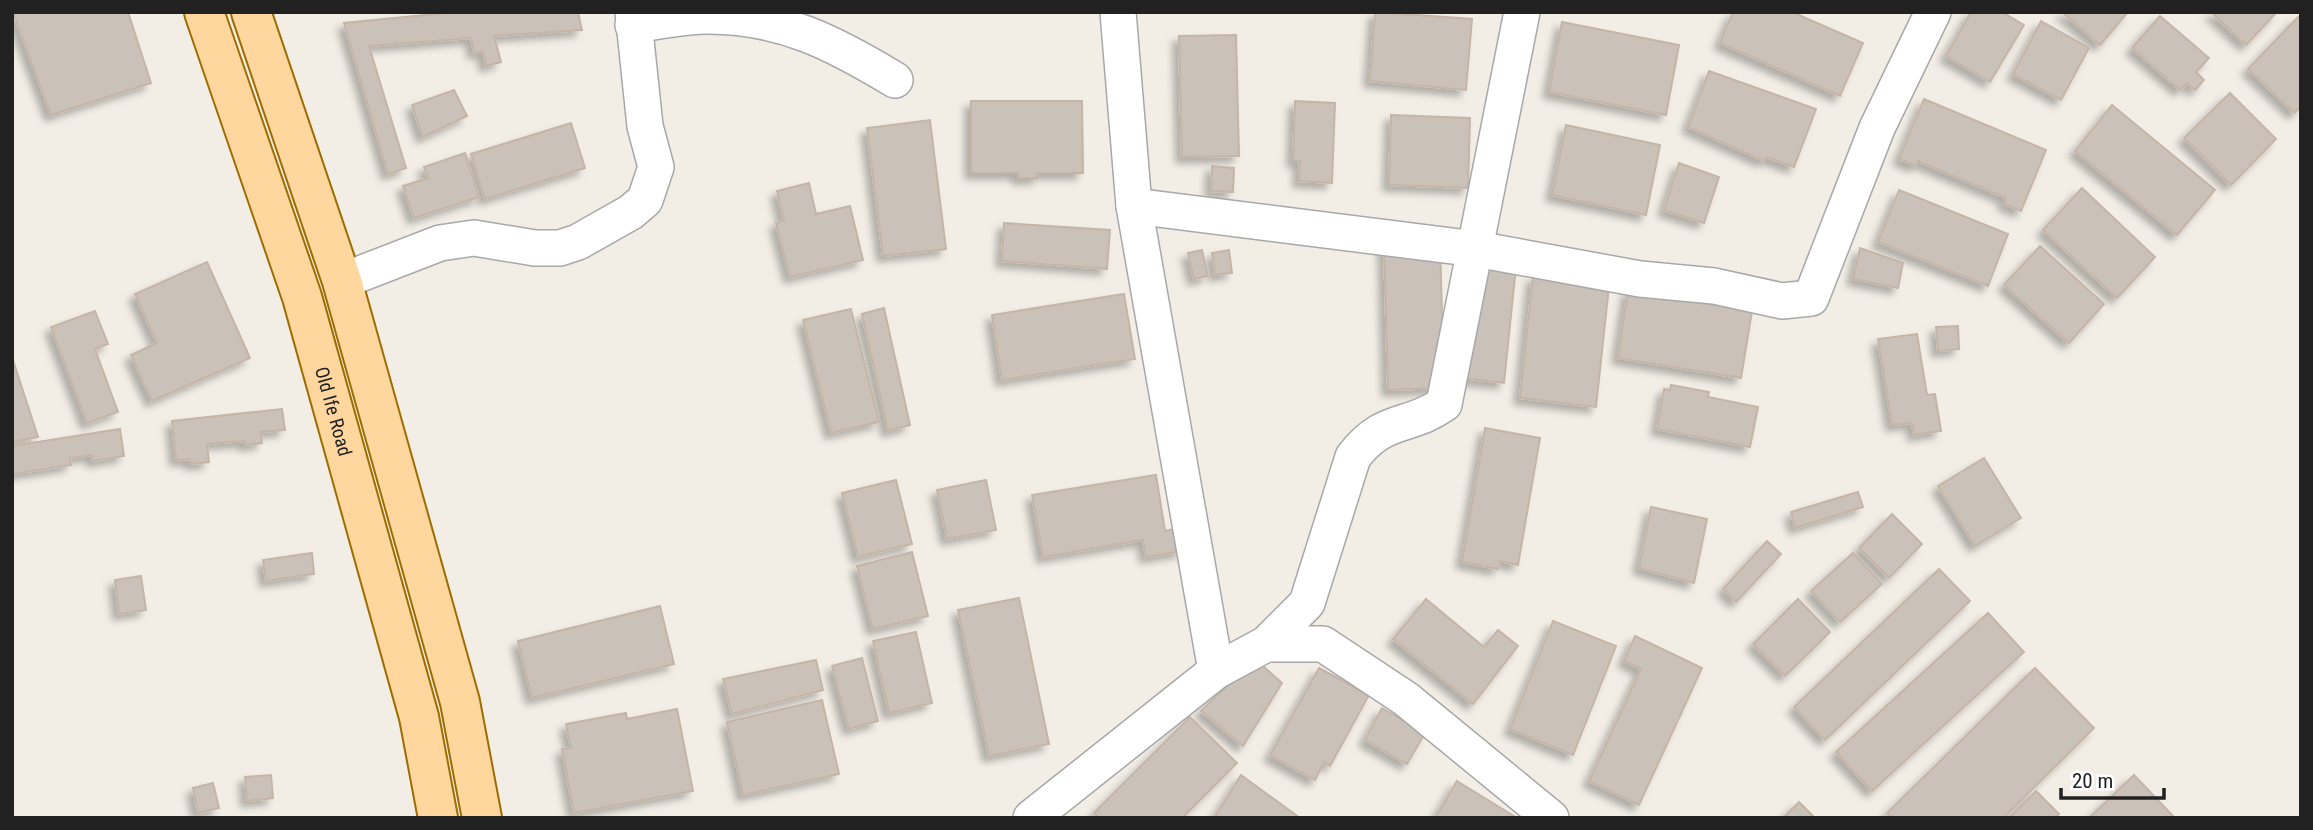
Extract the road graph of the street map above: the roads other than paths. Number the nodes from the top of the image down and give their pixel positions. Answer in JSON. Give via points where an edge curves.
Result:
{"nodes":[{"id":1,"x":204,"y":12,"type":"edge"},
{"id":2,"x":251,"y":12,"type":"edge"},
{"id":3,"x":1118,"y":12,"type":"edge"},
{"id":4,"x":1522,"y":12,"type":"edge"},
{"id":5,"x":1933,"y":12,"type":"edge"},
{"id":6,"x":633,"y":18,"type":"edge"},
{"id":7,"x":895,"y":80,"type":"dead end"},
{"id":8,"x":1134,"y":206,"type":"junction"},
{"id":9,"x":1476,"y":249,"type":"junction"},
{"id":10,"x":342,"y":281,"type":"junction"},
{"id":11,"x":1266,"y":644,"type":"junction"},
{"id":12,"x":1216,"y":671,"type":"junction"},
{"id":13,"x":438,"y":818,"type":"edge"},
{"id":14,"x":482,"y":818,"type":"edge"},
{"id":15,"x":1031,"y":818,"type":"edge"},
{"id":16,"x":1551,"y":818,"type":"edge"}],
"edges":[{"from":1,"to":13,"type":"main road","name":"Old Ife Road","via":[[302,297],[419,717]]},
{"from":2,"to":10,"type":"main road"},
{"from":3,"to":8,"type":"street"},
{"from":4,"to":9,"type":"street"},
{"from":5,"to":9,"type":"street","via":[[1877,128],[1811,298],[1782,301]]},
{"from":6,"to":7,"type":"street","via":[[751,19],[799,30],[838,46]]},
{"from":6,"to":10,"type":"street","via":[[645,127],[656,167],[645,200],[578,242],[560,248],[474,238],[440,243]]},
{"from":8,"to":9,"type":"street"},
{"from":8,"to":12,"type":"street"},
{"from":9,"to":11,"type":"street","via":[[1444,404],[1427,415],[1393,423],[1366,440],[1353,457],[1307,603]]},
{"from":10,"to":14,"type":"main road","via":[[460,702]]},
{"from":11,"to":12,"type":"street"},
{"from":11,"to":16,"type":"street","via":[[1323,644],[1406,699]]},
{"from":12,"to":15,"type":"street"}]}
